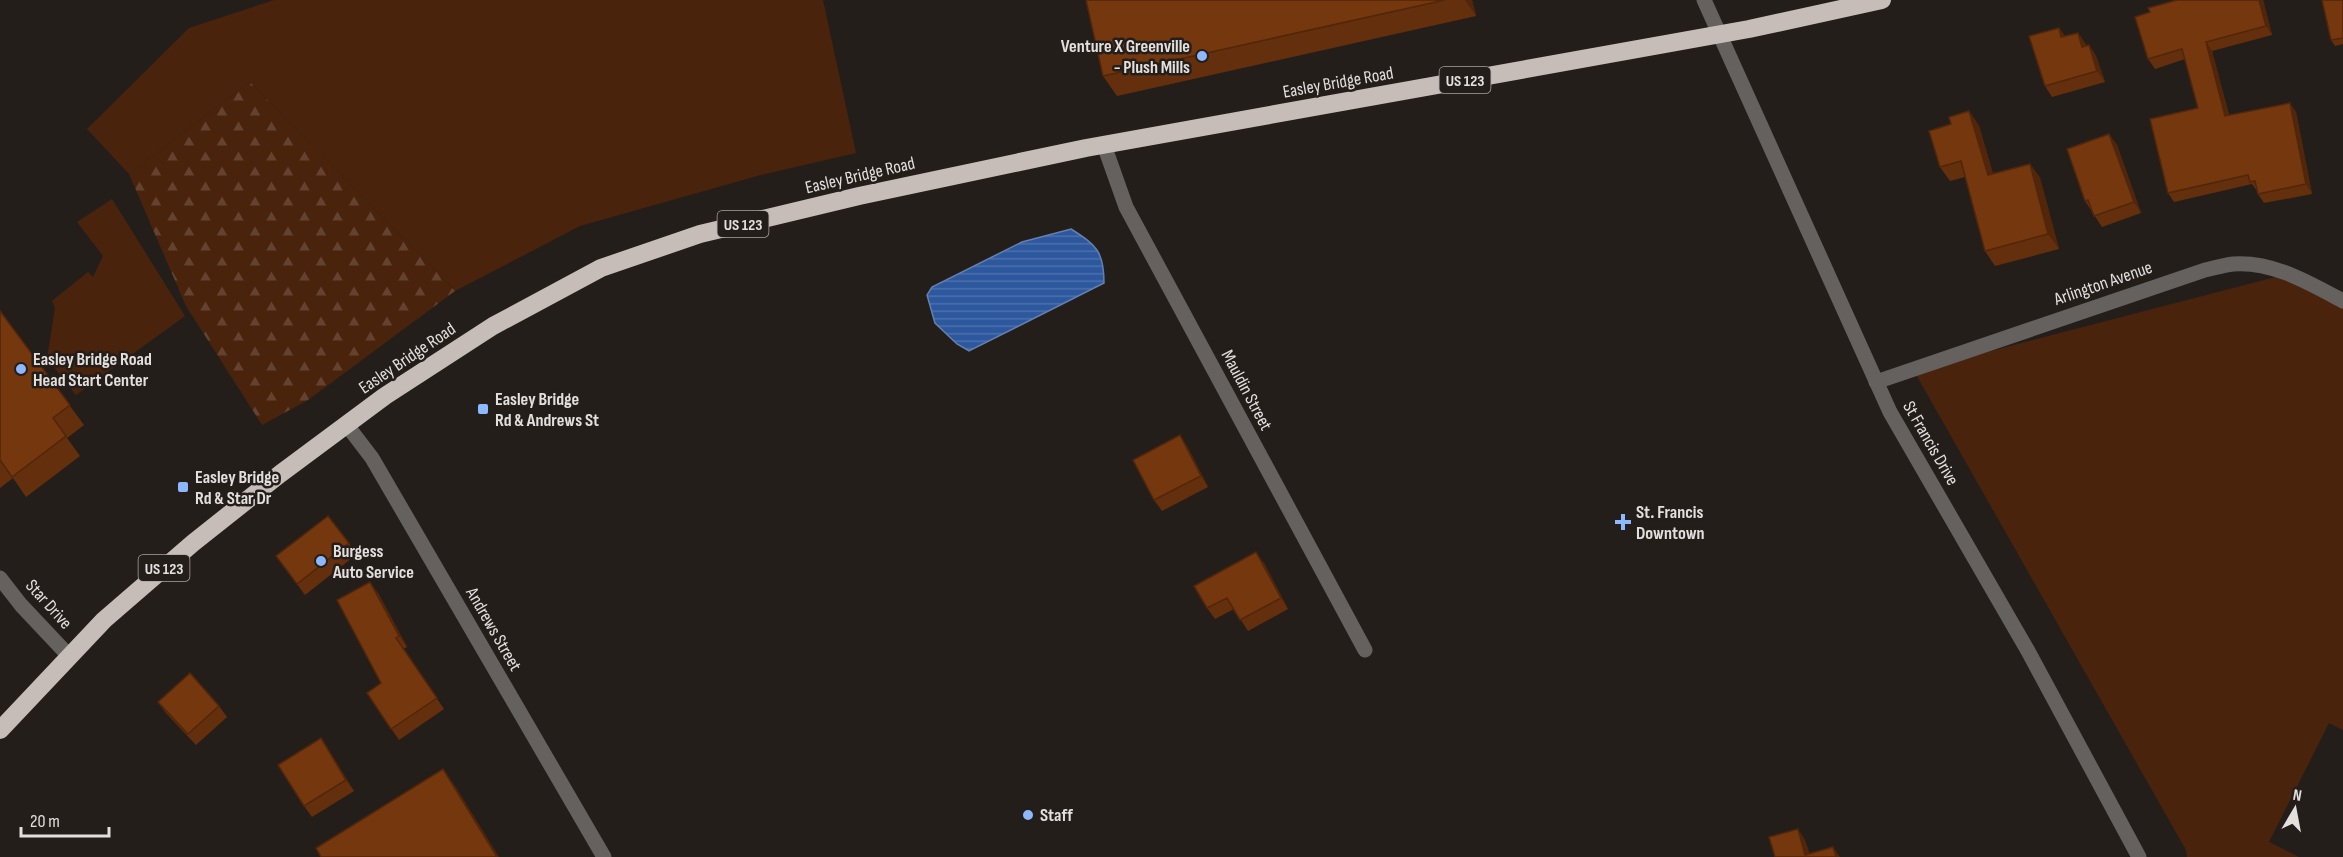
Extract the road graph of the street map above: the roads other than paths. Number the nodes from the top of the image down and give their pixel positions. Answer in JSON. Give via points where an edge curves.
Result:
{"nodes":[{"id":1,"x":1704,"y":0,"type":"edge"},
{"id":2,"x":1882,"y":0,"type":"edge"},
{"id":3,"x":1718,"y":33,"type":"junction"},
{"id":4,"x":1104,"y":144,"type":"junction"},
{"id":5,"x":2343,"y":301,"type":"edge"},
{"id":6,"x":1876,"y":382,"type":"junction"},
{"id":7,"x":346,"y":424,"type":"junction"},
{"id":8,"x":0,"y":578,"type":"edge"},
{"id":9,"x":1365,"y":650,"type":"dead end"},
{"id":10,"x":69,"y":656,"type":"junction"},
{"id":11,"x":0,"y":730,"type":"edge"},
{"id":12,"x":604,"y":857,"type":"edge"},
{"id":13,"x":2139,"y":857,"type":"edge"}],
"edges":[{"from":1,"to":3,"type":"street","name":"St Francis Drive"},
{"from":2,"to":3,"type":"highway","name":"Easley Bridge Road","number":"US 123"},
{"from":3,"to":4,"type":"highway","name":"Easley Bridge Road","number":"US 123"},
{"from":3,"to":6,"type":"street","name":"St Francis Drive"},
{"from":4,"to":7,"type":"highway","name":"Easley Bridge Road","number":"US 123","via":[[700,234],[601,268],[493,326]]},
{"from":4,"to":9,"type":"street","name":"Mauldin Street","via":[[1126,207]]},
{"from":5,"to":6,"type":"street","name":"Arlington Avenue","via":[[2299,277],[2265,266],[2233,264],[2205,270]]},
{"from":6,"to":13,"type":"street","name":"St Francis Drive"},
{"from":7,"to":10,"type":"highway","name":"Easley Bridge Road","number":"US 123","via":[[193,543],[104,620]]},
{"from":7,"to":12,"type":"street","name":"Andrews Street","via":[[372,458]]},
{"from":8,"to":10,"type":"street","name":"Star Drive"},
{"from":10,"to":11,"type":"highway","name":"Easley Bridge Road","number":"US 123"}]}
